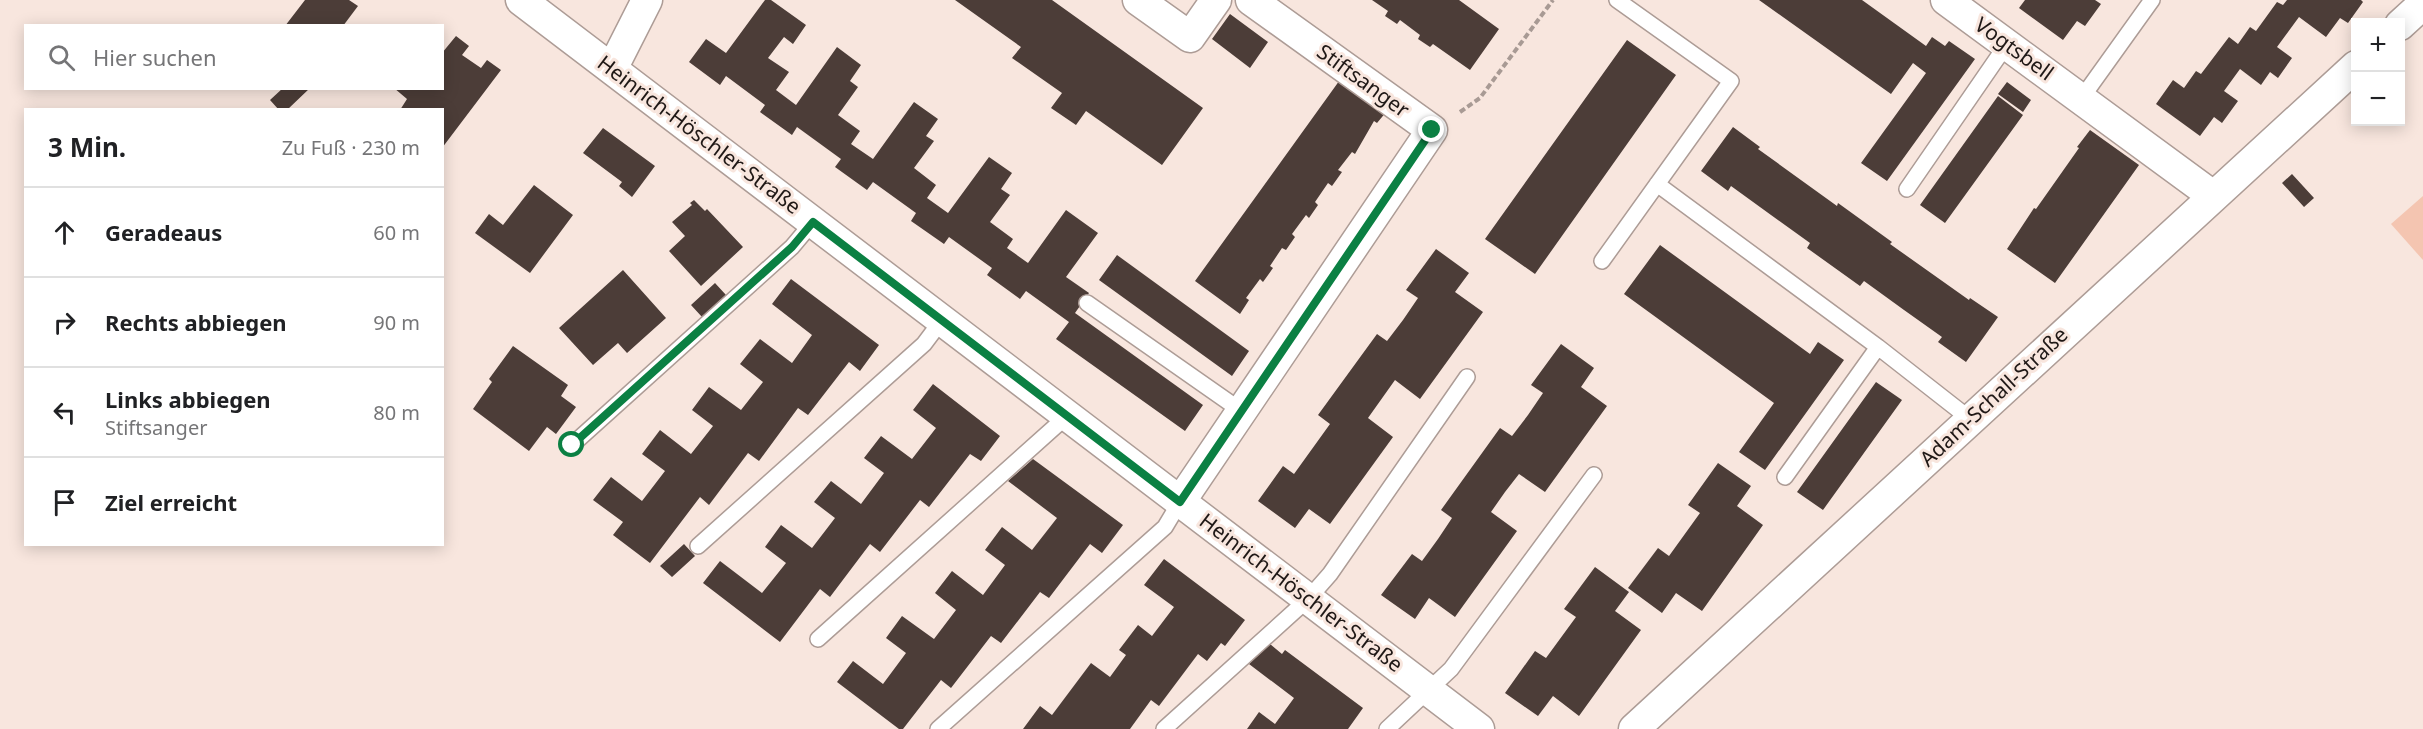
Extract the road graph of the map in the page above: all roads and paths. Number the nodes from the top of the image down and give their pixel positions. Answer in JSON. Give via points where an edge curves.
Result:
{"nodes":[{"id":1,"x":521,"y":0,"type":"edge"},
{"id":2,"x":647,"y":0,"type":"edge"},
{"id":3,"x":1138,"y":0,"type":"edge"},
{"id":4,"x":1216,"y":0,"type":"edge"},
{"id":5,"x":1251,"y":0,"type":"edge"},
{"id":6,"x":1553,"y":0,"type":"edge"},
{"id":7,"x":1617,"y":0,"type":"edge"},
{"id":8,"x":1946,"y":0,"type":"edge"},
{"id":9,"x":2152,"y":0,"type":"edge"},
{"id":10,"x":2423,"y":4,"type":"edge"},
{"id":11,"x":2405,"y":20,"type":"edge"},
{"id":12,"x":2007,"y":45,"type":"junction"},
{"id":13,"x":612,"y":69,"type":"junction"},
{"id":14,"x":2351,"y":70,"type":"edge"},
{"id":15,"x":2081,"y":99,"type":"junction"},
{"id":16,"x":1432,"y":130,"type":"junction"},
{"id":17,"x":1657,"y":184,"type":"junction"},
{"id":18,"x":1907,"y":189,"type":"dead end"},
{"id":19,"x":2213,"y":196,"type":"junction"},
{"id":20,"x":813,"y":222,"type":"junction"},
{"id":21,"x":1602,"y":261,"type":"dead end"},
{"id":22,"x":1087,"y":303,"type":"dead end"},
{"id":23,"x":942,"y":320,"type":"junction"},
{"id":24,"x":1878,"y":347,"type":"junction"},
{"id":25,"x":1467,"y":376,"type":"dead end"},
{"id":26,"x":1240,"y":410,"type":"junction"},
{"id":27,"x":1067,"y":416,"type":"junction"},
{"id":28,"x":1970,"y":419,"type":"junction"},
{"id":29,"x":572,"y":445,"type":"dead end"},
{"id":30,"x":1594,"y":475,"type":"dead end"},
{"id":31,"x":1785,"y":477,"type":"dead end"},
{"id":32,"x":1180,"y":502,"type":"junction"},
{"id":33,"x":698,"y":546,"type":"dead end"},
{"id":34,"x":1308,"y":599,"type":"junction"},
{"id":35,"x":818,"y":639,"type":"dead end"},
{"id":36,"x":1429,"y":691,"type":"junction"},
{"id":37,"x":938,"y":729,"type":"edge"},
{"id":38,"x":1164,"y":729,"type":"edge"},
{"id":39,"x":1387,"y":729,"type":"edge"},
{"id":40,"x":1479,"y":729,"type":"edge"},
{"id":41,"x":1634,"y":729,"type":"edge"}],
"edges":[{"from":1,"to":13,"type":"street","name":"Heinrich-Höschler-Straße"},
{"from":2,"to":13,"type":"street"},
{"from":3,"to":4,"type":"street","via":[[1190,37]]},
{"from":5,"to":16,"type":"street","name":"Stiftsanger"},
{"from":6,"to":16,"type":"path","via":[[1480,98]]},
{"from":7,"to":17,"type":"lane","via":[[1731,81]]},
{"from":8,"to":12,"type":"street","name":"Vogtsbell"},
{"from":9,"to":15,"type":"lane"},
{"from":10,"to":11,"type":"street"},
{"from":12,"to":15,"type":"street","name":"Vogtsbell"},
{"from":12,"to":18,"type":"lane"},
{"from":13,"to":20,"type":"street","name":"Heinrich-Höschler-Straße"},
{"from":14,"to":19,"type":"street","name":"Adam-Schall-Straße"},
{"from":15,"to":19,"type":"street","name":"Vogtsbell"},
{"from":16,"to":26,"type":"street","name":"Stiftsanger"},
{"from":17,"to":21,"type":"lane"},
{"from":17,"to":24,"type":"lane"},
{"from":19,"to":28,"type":"street","name":"Adam-Schall-Straße"},
{"from":20,"to":23,"type":"street","name":"Heinrich-Höschler-Straße"},
{"from":20,"to":29,"type":"lane","via":[[792,247]]},
{"from":22,"to":26,"type":"lane"},
{"from":23,"to":27,"type":"street","name":"Heinrich-Höschler-Straße"},
{"from":23,"to":33,"type":"lane","via":[[924,344]]},
{"from":24,"to":28,"type":"lane"},
{"from":24,"to":31,"type":"lane"},
{"from":25,"to":34,"type":"lane","via":[[1330,574]]},
{"from":26,"to":32,"type":"street","name":"Stiftsanger"},
{"from":27,"to":32,"type":"street","name":"Heinrich-Höschler-Straße"},
{"from":27,"to":35,"type":"lane"},
{"from":28,"to":41,"type":"street","name":"Adam-Schall-Straße"},
{"from":30,"to":36,"type":"lane","via":[[1451,669]]},
{"from":32,"to":34,"type":"street","name":"Heinrich-Höschler-Straße"},
{"from":32,"to":37,"type":"lane","via":[[1165,527]]},
{"from":34,"to":36,"type":"street","name":"Heinrich-Höschler-Straße"},
{"from":34,"to":38,"type":"lane"},
{"from":36,"to":39,"type":"lane"},
{"from":36,"to":40,"type":"street","name":"Heinrich-Höschler-Straße"}]}
